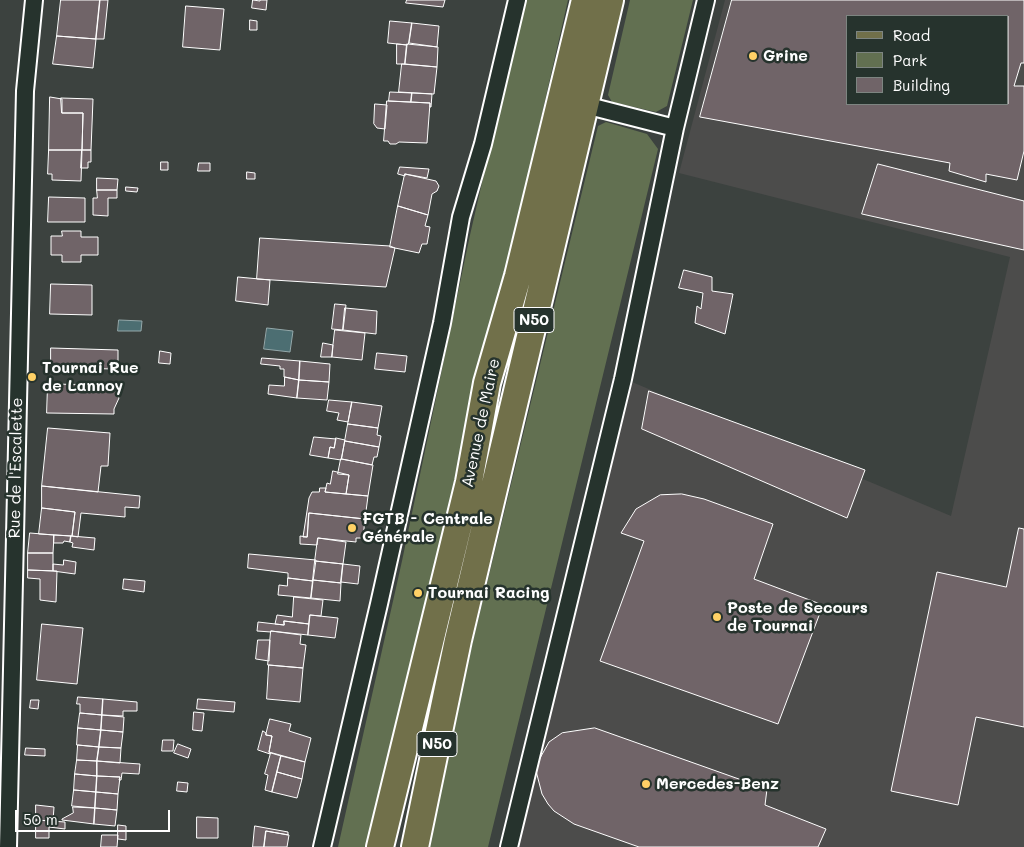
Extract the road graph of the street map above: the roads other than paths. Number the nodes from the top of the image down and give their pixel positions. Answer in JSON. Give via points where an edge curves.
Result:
{"nodes":[{"id":1,"x":34,"y":0,"type":"edge"},
{"id":2,"x":517,"y":0,"type":"edge"},
{"id":3,"x":585,"y":0,"type":"edge"},
{"id":4,"x":610,"y":0,"type":"edge"},
{"id":5,"x":706,"y":0,"type":"edge"},
{"id":6,"x":585,"y":105,"type":"junction"},
{"id":7,"x":675,"y":128,"type":"junction"},
{"id":8,"x":8,"y":847,"type":"edge"},
{"id":9,"x":322,"y":847,"type":"edge"},
{"id":10,"x":380,"y":847,"type":"edge"},
{"id":11,"x":415,"y":847,"type":"edge"},
{"id":12,"x":509,"y":847,"type":"edge"}],
"edges":[{"from":1,"to":8,"type":"street","name":"Rue de l'Escalette","via":[[25,91]]},
{"from":2,"to":9,"type":"street","via":[[483,144],[461,217],[442,324]]},
{"from":3,"to":10,"type":"main road","name":"Avenue de Maire","number":"N50","via":[[518,276],[487,383],[469,482]]},
{"from":4,"to":6,"type":"main road","name":"Avenue de Maire","number":"N50"},
{"from":5,"to":7,"type":"street"},
{"from":6,"to":7,"type":"street"},
{"from":6,"to":11,"type":"main road","name":"Avenue de Maire","number":"N50","via":[[458,640]]},
{"from":7,"to":12,"type":"street","via":[[623,379]]}]}
